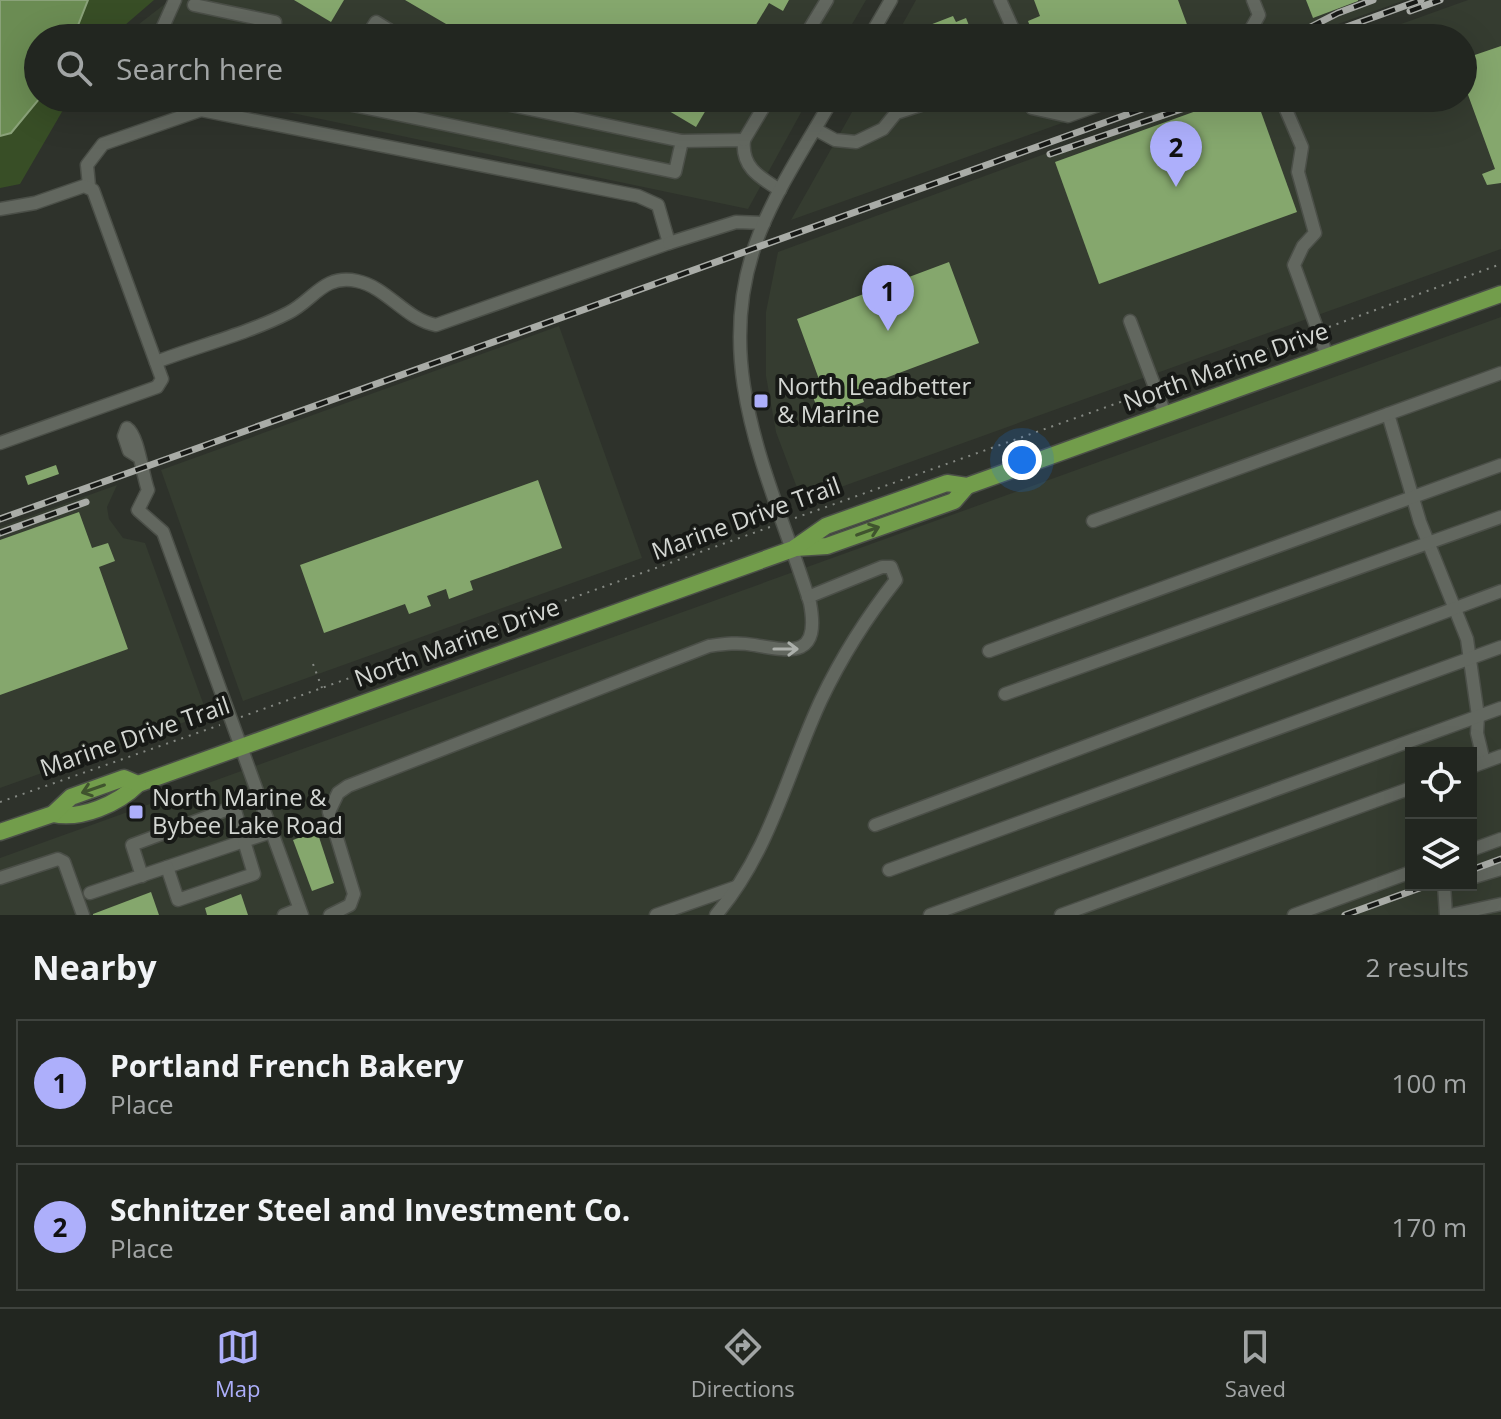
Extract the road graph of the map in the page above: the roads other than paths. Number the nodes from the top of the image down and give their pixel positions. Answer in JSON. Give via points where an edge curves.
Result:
{"nodes":[{"id":1,"x":175,"y":0,"type":"edge"},
{"id":2,"x":827,"y":0,"type":"edge"},
{"id":3,"x":891,"y":0,"type":"edge"},
{"id":4,"x":1000,"y":0,"type":"edge"},
{"id":5,"x":1253,"y":0,"type":"edge"},
{"id":6,"x":194,"y":5,"type":"dead end"},
{"id":7,"x":164,"y":24,"type":"edge"},
{"id":8,"x":275,"y":24,"type":"edge"},
{"id":9,"x":812,"y":24,"type":"edge"},
{"id":10,"x":877,"y":24,"type":"edge"},
{"id":11,"x":1011,"y":24,"type":"edge"},
{"id":12,"x":1254,"y":24,"type":"edge"},
{"id":13,"x":195,"y":112,"type":"edge"},
{"id":14,"x":211,"y":112,"type":"edge"},
{"id":15,"x":386,"y":112,"type":"edge"},
{"id":16,"x":544,"y":112,"type":"edge"},
{"id":17,"x":761,"y":112,"type":"edge"},
{"id":18,"x":825,"y":112,"type":"edge"},
{"id":19,"x":899,"y":112,"type":"edge"},
{"id":20,"x":1050,"y":112,"type":"edge"},
{"id":21,"x":1079,"y":112,"type":"edge"},
{"id":22,"x":1287,"y":112,"type":"edge"},
{"id":23,"x":815,"y":129,"type":"junction"},
{"id":24,"x":744,"y":140,"type":"junction"},
{"id":25,"x":682,"y":141,"type":"junction"},
{"id":26,"x":89,"y":186,"type":"junction"},
{"id":27,"x":780,"y":190,"type":"junction"},
{"id":28,"x":0,"y":209,"type":"edge"},
{"id":29,"x":764,"y":223,"type":"junction"},
{"id":30,"x":669,"y":243,"type":"junction"},
{"id":31,"x":1501,"y":294,"type":"edge"},
{"id":32,"x":1130,"y":321,"type":"dead end"},
{"id":33,"x":1327,"y":356,"type":"junction"},
{"id":34,"x":156,"y":362,"type":"junction"},
{"id":35,"x":1501,"y":373,"type":"edge"},
{"id":36,"x":117,"y":402,"type":"junction"},
{"id":37,"x":1165,"y":414,"type":"junction"},
{"id":38,"x":1388,"y":414,"type":"junction"},
{"id":39,"x":0,"y":443,"type":"edge"},
{"id":40,"x":1501,"y":465,"type":"edge"},
{"id":41,"x":1413,"y":497,"type":"junction"},
{"id":42,"x":1501,"y":517,"type":"edge"},
{"id":43,"x":1093,"y":521,"type":"dead end"},
{"id":44,"x":1430,"y":543,"type":"junction"},
{"id":45,"x":793,"y":549,"type":"junction"},
{"id":46,"x":1501,"y":591,"type":"edge"},
{"id":47,"x":808,"y":597,"type":"junction"},
{"id":48,"x":1453,"y":609,"type":"junction"},
{"id":49,"x":1501,"y":647,"type":"edge"},
{"id":50,"x":989,"y":651,"type":"dead end"},
{"id":51,"x":1471,"y":658,"type":"junction"},
{"id":52,"x":1005,"y":694,"type":"dead end"},
{"id":53,"x":1501,"y":708,"type":"edge"},
{"id":54,"x":1478,"y":716,"type":"junction"},
{"id":55,"x":239,"y":747,"type":"junction"},
{"id":56,"x":1501,"y":756,"type":"edge"},
{"id":57,"x":1484,"y":762,"type":"junction"},
{"id":58,"x":1477,"y":765,"type":"edge"},
{"id":59,"x":1405,"y":790,"type":"edge"},
{"id":60,"x":875,"y":825,"type":"dead end"},
{"id":61,"x":0,"y":832,"type":"edge"},
{"id":62,"x":271,"y":832,"type":"junction"},
{"id":63,"x":1501,"y":839,"type":"edge"},
{"id":64,"x":244,"y":841,"type":"junction"},
{"id":65,"x":1477,"y":848,"type":"edge"},
{"id":66,"x":167,"y":867,"type":"junction"},
{"id":67,"x":1501,"y":869,"type":"edge"},
{"id":68,"x":889,"y":870,"type":"dead end"},
{"id":69,"x":1405,"y":874,"type":"edge"},
{"id":70,"x":142,"y":876,"type":"junction"},
{"id":71,"x":1477,"y":876,"type":"edge"},
{"id":72,"x":0,"y":878,"type":"edge"},
{"id":73,"x":736,"y":887,"type":"junction"},
{"id":74,"x":1446,"y":891,"type":"edge"},
{"id":75,"x":90,"y":893,"type":"dead end"},
{"id":76,"x":1501,"y":904,"type":"edge"},
{"id":77,"x":301,"y":912,"type":"edge"},
{"id":78,"x":83,"y":915,"type":"edge"},
{"id":79,"x":284,"y":915,"type":"edge"},
{"id":80,"x":330,"y":915,"type":"edge"},
{"id":81,"x":656,"y":915,"type":"edge"},
{"id":82,"x":716,"y":915,"type":"edge"},
{"id":83,"x":930,"y":915,"type":"edge"},
{"id":84,"x":1061,"y":915,"type":"edge"},
{"id":85,"x":1294,"y":915,"type":"edge"},
{"id":86,"x":1448,"y":915,"type":"edge"}],
"edges":[{"from":1,"to":7,"type":"street"},
{"from":2,"to":9,"type":"street"},
{"from":3,"to":10,"type":"street"},
{"from":4,"to":11,"type":"street"},
{"from":5,"to":12,"type":"street","via":[[1259,15]]},
{"from":6,"to":8,"type":"street"},
{"from":13,"to":26,"type":"street","via":[[103,144],[87,165]]},
{"from":14,"to":30,"type":"street","via":[[638,196],[658,205]]},
{"from":15,"to":25,"type":"street","via":[[675,172]]},
{"from":16,"to":25,"type":"street"},
{"from":17,"to":24,"type":"street"},
{"from":18,"to":23,"type":"street"},
{"from":19,"to":23,"type":"street","via":[[883,129],[856,142],[835,140]]},
{"from":20,"to":21,"type":"street"},
{"from":22,"to":33,"type":"street","via":[[1302,147],[1298,172],[1315,233],[1294,265]]},
{"from":23,"to":27,"type":"street"},
{"from":24,"to":25,"type":"street"},
{"from":24,"to":27,"type":"street","via":[[748,166]]},
{"from":26,"to":28,"type":"street"},
{"from":26,"to":34,"type":"street"},
{"from":27,"to":29,"type":"street"},
{"from":29,"to":30,"type":"street","via":[[736,222]]},
{"from":29,"to":45,"type":"street","via":[[744,289],[740,371],[749,422]]},
{"from":30,"to":34,"type":"street","via":[[436,325],[424,323],[368,285],[340,279],[324,284],[288,313]]},
{"from":31,"to":33,"type":"main road","name":"North Marine Drive"},
{"from":32,"to":37,"type":"street"},
{"from":33,"to":37,"type":"main road","name":"North Marine Drive"},
{"from":34,"to":36,"type":"street","via":[[162,379],[157,387]]},
{"from":35,"to":38,"type":"street"},
{"from":36,"to":39,"type":"street"},
{"from":36,"to":55,"type":"street","via":[[139,447],[148,490],[138,510],[163,532]]},
{"from":37,"to":45,"type":"main road","name":"North Marine Drive","via":[[967,486],[954,501],[827,546]]},
{"from":38,"to":41,"type":"street"},
{"from":38,"to":43,"type":"street"},
{"from":40,"to":41,"type":"street"},
{"from":41,"to":44,"type":"street"},
{"from":41,"to":50,"type":"street"},
{"from":42,"to":44,"type":"street"},
{"from":44,"to":48,"type":"street"},
{"from":44,"to":52,"type":"street"},
{"from":45,"to":47,"type":"street"},
{"from":45,"to":55,"type":"main road","name":"North Marine Drive"},
{"from":46,"to":48,"type":"street"},
{"from":47,"to":73,"type":"street","via":[[882,567],[891,567],[896,580],[855,634],[820,702],[778,815]]},
{"from":80,"to":47,"type":"street","one_way":true,"via":[[350,905],[354,894],[329,812],[348,786],[709,646],[801,649],[813,620]]},
{"from":48,"to":51,"type":"street"},
{"from":48,"to":60,"type":"street"},
{"from":49,"to":51,"type":"street"},
{"from":51,"to":54,"type":"street"},
{"from":51,"to":68,"type":"street"},
{"from":53,"to":54,"type":"street"},
{"from":54,"to":57,"type":"street"},
{"from":54,"to":83,"type":"street"},
{"from":55,"to":61,"type":"main road","name":"North Marine Drive","via":[[138,784],[124,778],[71,797],[53,814]]},
{"from":55,"to":62,"type":"street"},
{"from":56,"to":57,"type":"street"},
{"from":57,"to":58,"type":"street"},
{"from":59,"to":84,"type":"street"},
{"from":62,"to":64,"type":"street"},
{"from":62,"to":77,"type":"street"},
{"from":63,"to":65,"type":"street"},
{"from":64,"to":66,"type":"street"},
{"from":64,"to":66,"type":"street","via":[[254,874],[178,900]]},
{"from":64,"to":70,"type":"street","via":[[234,807],[132,845]]},
{"from":66,"to":70,"type":"street"},
{"from":67,"to":71,"type":"street"},
{"from":69,"to":85,"type":"street"},
{"from":70,"to":75,"type":"street"},
{"from":72,"to":78,"type":"street","via":[[58,859],[64,862]]},
{"from":73,"to":81,"type":"street"},
{"from":73,"to":82,"type":"street"},
{"from":74,"to":86,"type":"street"},
{"from":76,"to":86,"type":"street"},
{"from":77,"to":79,"type":"street"}]}
